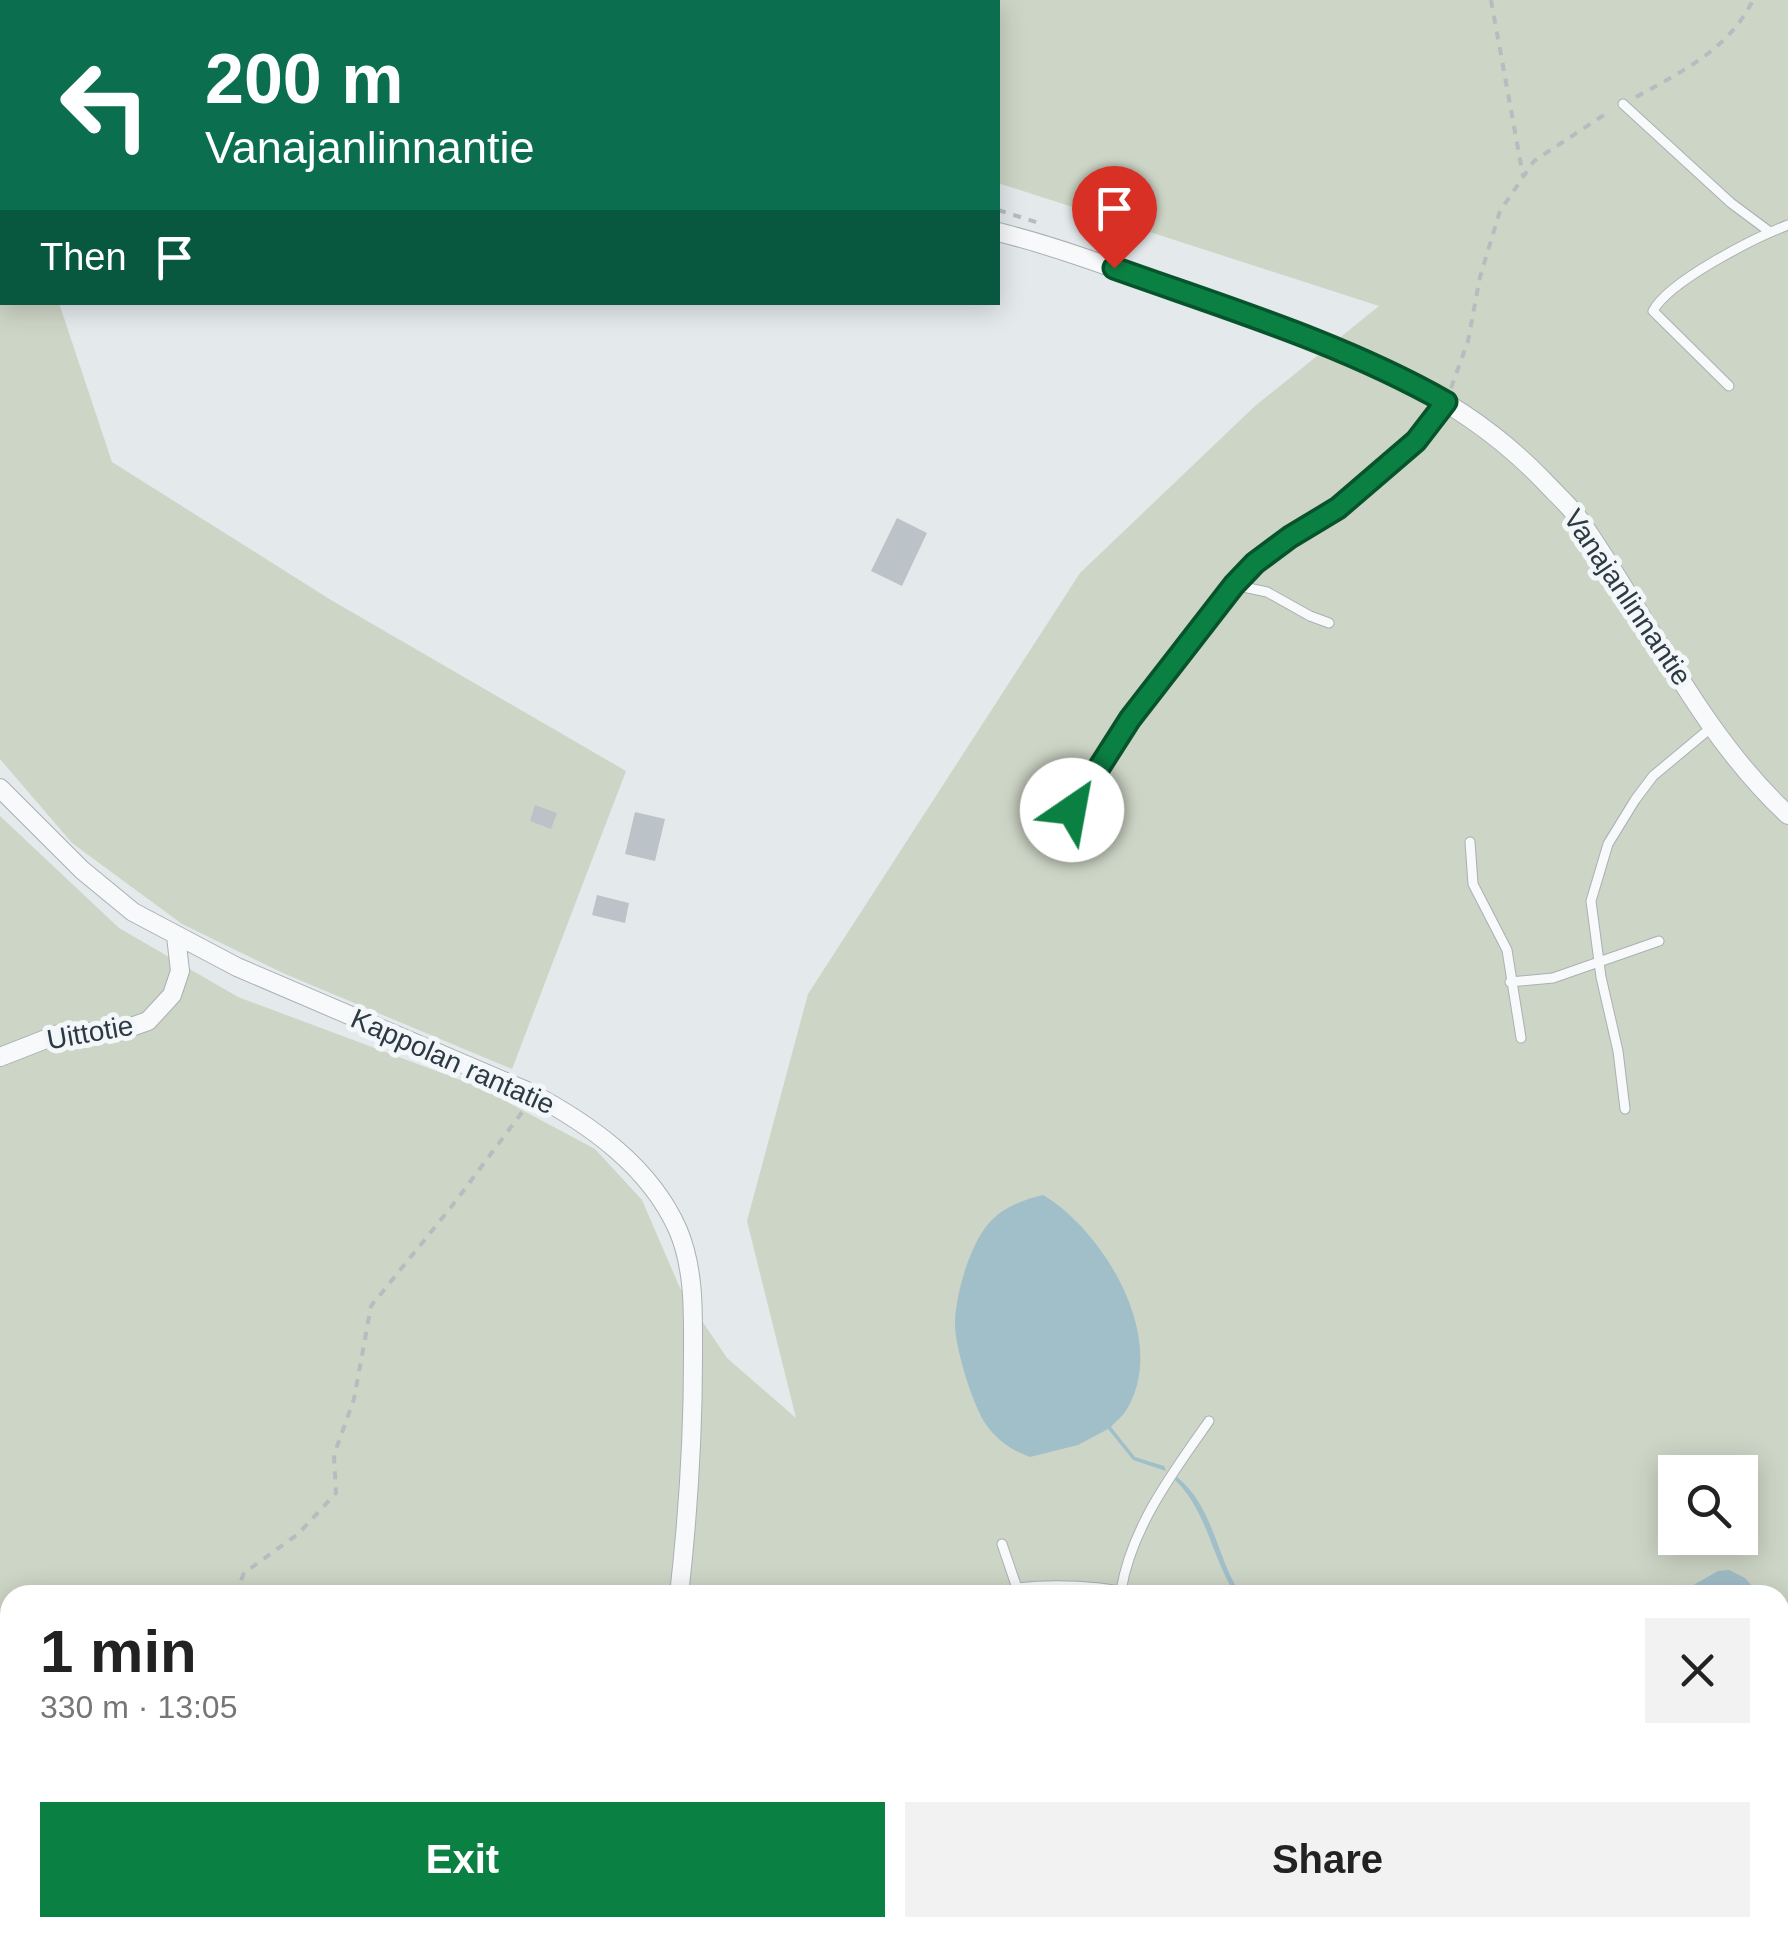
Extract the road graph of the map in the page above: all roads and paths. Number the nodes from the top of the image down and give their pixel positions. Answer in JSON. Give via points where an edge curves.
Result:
{"nodes":[{"id":1,"x":1491,"y":0,"type":"edge"},
{"id":2,"x":1623,"y":104,"type":"dead end"},
{"id":3,"x":1524,"y":176,"type":"dead end"},
{"id":4,"x":1000,"y":211,"type":"edge"},
{"id":5,"x":1500,"y":211,"type":"dead end"},
{"id":6,"x":1043,"y":224,"type":"dead end"},
{"id":7,"x":1788,"y":225,"type":"edge"},
{"id":8,"x":1770,"y":232,"type":"junction"},
{"id":9,"x":1000,"y":233,"type":"edge"},
{"id":10,"x":1729,"y":386,"type":"dead end"},
{"id":11,"x":1448,"y":398,"type":"junction"},
{"id":12,"x":1234,"y":585,"type":"junction"},
{"id":13,"x":1329,"y":623,"type":"dead end"},
{"id":14,"x":1713,"y":726,"type":"junction"},
{"id":15,"x":0,"y":788,"type":"edge"},
{"id":16,"x":1072,"y":810,"type":"dead end"},
{"id":17,"x":1788,"y":815,"type":"edge"},
{"id":18,"x":1470,"y":842,"type":"dead end"},
{"id":19,"x":176,"y":936,"type":"junction"},
{"id":20,"x":1659,"y":941,"type":"dead end"},
{"id":21,"x":1599,"y":962,"type":"junction"},
{"id":22,"x":1510,"y":982,"type":"junction"},
{"id":23,"x":1521,"y":1038,"type":"dead end"},
{"id":24,"x":0,"y":1057,"type":"edge"},
{"id":25,"x":535,"y":1095,"type":"junction"},
{"id":26,"x":1625,"y":1109,"type":"dead end"},
{"id":27,"x":1209,"y":1421,"type":"dead end"},
{"id":28,"x":1002,"y":1544,"type":"dead end"},
{"id":29,"x":239,"y":1585,"type":"edge"},
{"id":30,"x":680,"y":1585,"type":"edge"},
{"id":31,"x":1016,"y":1585,"type":"edge"},
{"id":32,"x":1040,"y":1585,"type":"edge"},
{"id":33,"x":1094,"y":1585,"type":"edge"},
{"id":34,"x":1122,"y":1585,"type":"edge"}],
"edges":[{"from":1,"to":3,"type":"path"},
{"from":2,"to":8,"type":"lane"},
{"from":4,"to":6,"type":"path"},
{"from":5,"to":11,"type":"path"},
{"from":7,"to":8,"type":"lane"},
{"from":8,"to":10,"type":"lane","via":[[1667,292],[1653,312]]},
{"from":9,"to":11,"type":"street","name":"Vanajanlinnantie","via":[[1312,339]]},
{"from":11,"to":12,"type":"lane","via":[[1403,453]]},
{"from":11,"to":14,"type":"street","name":"Vanajanlinnantie","via":[[1518,454],[1576,515]]},
{"from":12,"to":13,"type":"lane","via":[[1267,592]]},
{"from":12,"to":16,"type":"lane","via":[[1130,719]]},
{"from":14,"to":17,"type":"street","name":"Vanajanlinnantie"},
{"from":14,"to":21,"type":"lane","via":[[1653,776],[1608,844],[1591,901]]},
{"from":15,"to":19,"type":"street","name":"Kappolan rantatie","via":[[82,870],[133,912]]},
{"from":18,"to":22,"type":"lane","via":[[1472,884],[1507,950]]},
{"from":19,"to":24,"type":"street","name":"Uittotie","via":[[180,971],[172,995],[148,1022],[117,1032],[64,1032]]},
{"from":19,"to":25,"type":"street","name":"Kappolan rantatie"},
{"from":20,"to":21,"type":"lane"},
{"from":21,"to":22,"type":"lane","via":[[1553,978]]},
{"from":21,"to":26,"type":"lane"},
{"from":22,"to":23,"type":"lane"},
{"from":25,"to":29,"type":"path","via":[[371,1306],[354,1399],[334,1455],[336,1493],[298,1534],[244,1573]]},
{"from":25,"to":30,"type":"street","name":"Kappolan rantatie","via":[[615,1148],[651,1186],[678,1230],[692,1288],[693,1347]]},
{"from":27,"to":34,"type":"lane","via":[[1170,1476],[1126,1560]]},
{"from":28,"to":31,"type":"lane"},
{"from":32,"to":33,"type":"lane"}]}
